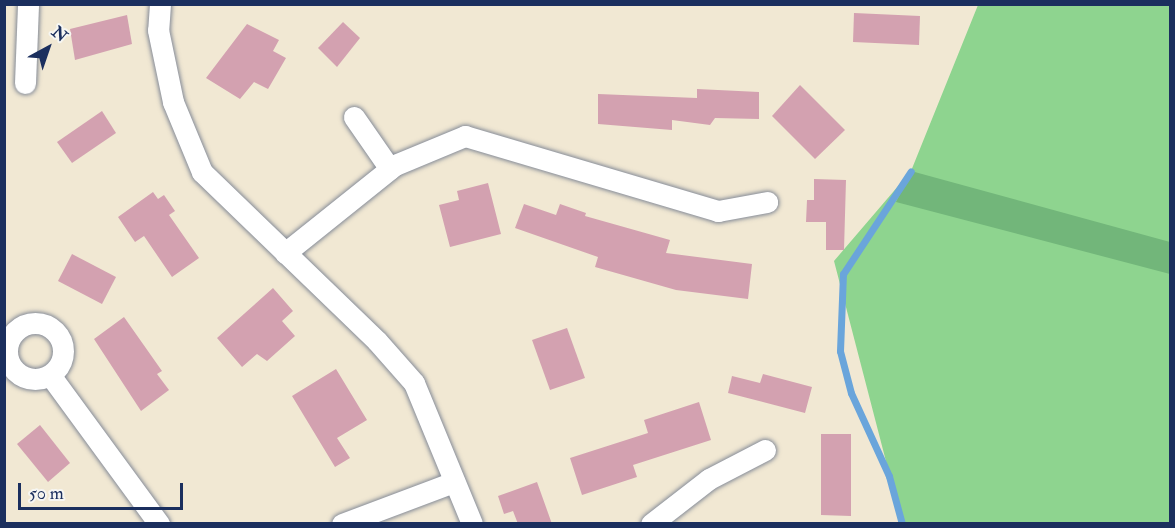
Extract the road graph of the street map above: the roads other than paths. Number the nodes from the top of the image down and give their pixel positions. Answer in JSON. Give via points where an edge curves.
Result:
{"nodes":[{"id":1,"x":28,"y":4,"type":"edge"},
{"id":2,"x":160,"y":4,"type":"edge"},
{"id":3,"x":25,"y":83,"type":"dead end"},
{"id":4,"x":354,"y":117,"type":"dead end"},
{"id":5,"x":390,"y":169,"type":"junction"},
{"id":6,"x":767,"y":202,"type":"dead end"},
{"id":7,"x":285,"y":253,"type":"junction"},
{"id":8,"x":50,"y":375,"type":"dead end"},
{"id":9,"x":765,"y":450,"type":"dead end"},
{"id":10,"x":454,"y":482,"type":"junction"},
{"id":11,"x":660,"y":521,"type":"edge"},
{"id":12,"x":159,"y":524,"type":"edge"},
{"id":13,"x":342,"y":524,"type":"edge"},
{"id":14,"x":472,"y":524,"type":"edge"}],
"edges":[{"from":1,"to":3,"type":"street"},
{"from":2,"to":7,"type":"street","via":[[158,30],[173,102],[202,172]]},
{"from":4,"to":5,"type":"street"},
{"from":5,"to":6,"type":"street","via":[[465,136],[718,211]]},
{"from":5,"to":7,"type":"street"},
{"from":7,"to":10,"type":"street","via":[[377,341],[414,383]]},
{"from":8,"to":12,"type":"street"},
{"from":9,"to":11,"type":"street","via":[[709,479]]},
{"from":10,"to":13,"type":"street"},
{"from":10,"to":14,"type":"street"}]}
